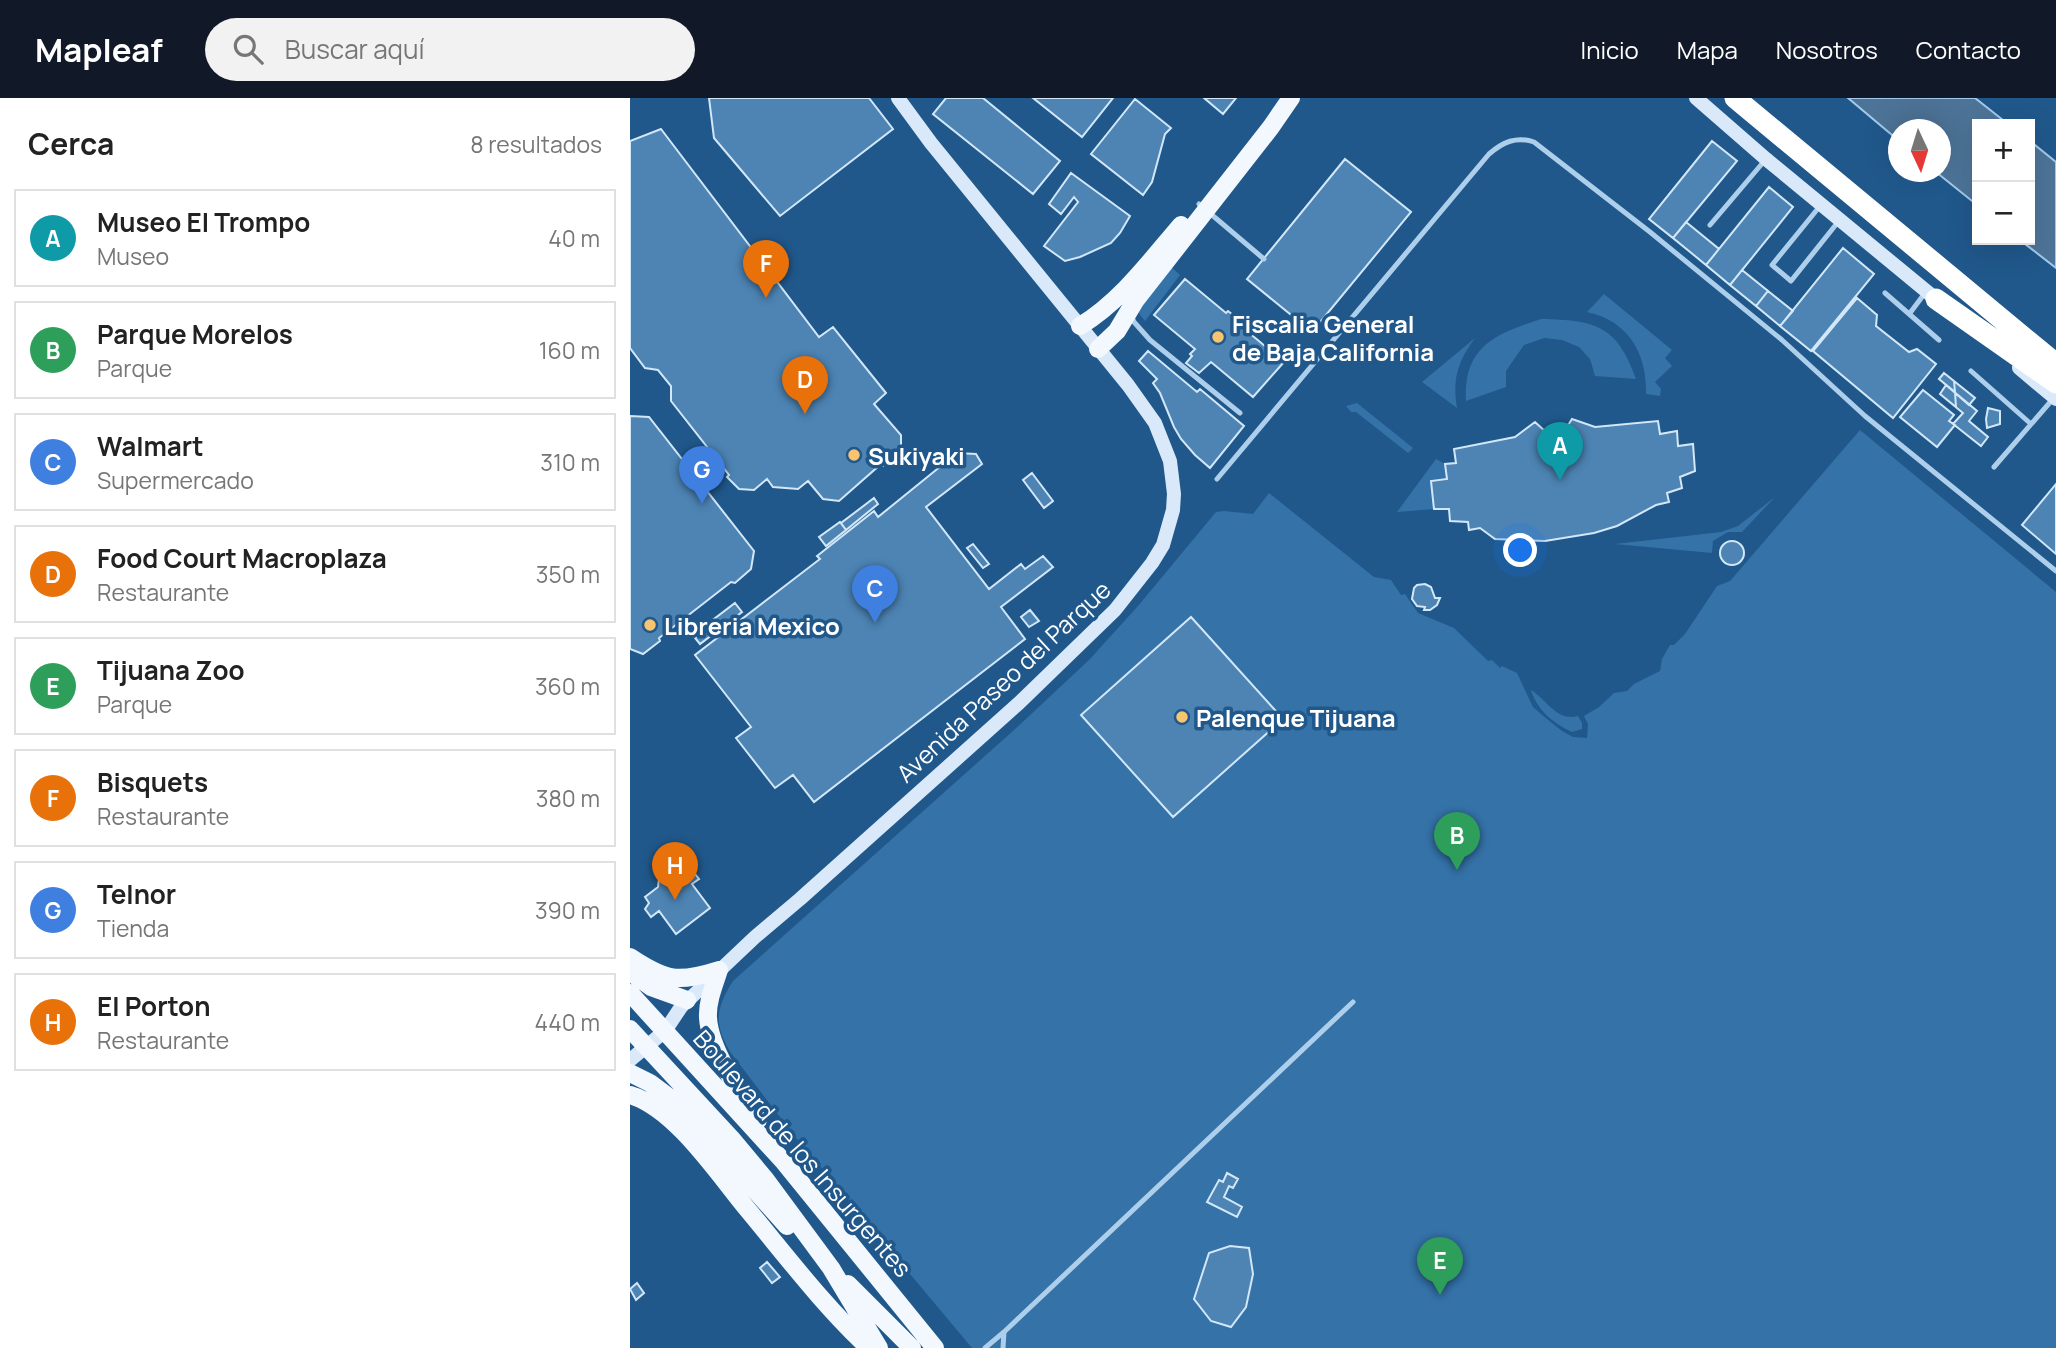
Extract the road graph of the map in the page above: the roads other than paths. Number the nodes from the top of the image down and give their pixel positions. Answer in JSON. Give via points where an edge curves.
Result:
{"nodes":[{"id":1,"x":898,"y":98,"type":"edge"},
{"id":2,"x":1278,"y":98,"type":"edge"},
{"id":3,"x":1291,"y":98,"type":"edge"},
{"id":4,"x":1696,"y":98,"type":"edge"},
{"id":5,"x":1735,"y":98,"type":"edge"},
{"id":6,"x":1766,"y":159,"type":"junction"},
{"id":7,"x":1822,"y":204,"type":"junction"},
{"id":8,"x":1203,"y":207,"type":"junction"},
{"id":9,"x":1841,"y":219,"type":"junction"},
{"id":10,"x":1710,"y":225,"type":"dead end"},
{"id":11,"x":1264,"y":259,"type":"dead end"},
{"id":12,"x":1885,"y":293,"type":"dead end"},
{"id":13,"x":1931,"y":295,"type":"junction"},
{"id":14,"x":1129,"y":310,"type":"junction"},
{"id":15,"x":1910,"y":313,"type":"junction"},
{"id":16,"x":1080,"y":326,"type":"junction"},
{"id":17,"x":1940,"y":340,"type":"dead end"},
{"id":18,"x":1098,"y":349,"type":"junction"},
{"id":19,"x":2056,"y":364,"type":"edge"},
{"id":20,"x":1971,"y":371,"type":"dead end"},
{"id":21,"x":2055,"y":393,"type":"edge"},
{"id":22,"x":1240,"y":413,"type":"dead end"},
{"id":23,"x":2031,"y":424,"type":"junction"},
{"id":24,"x":1994,"y":467,"type":"dead end"},
{"id":25,"x":1217,"y":479,"type":"dead end"},
{"id":26,"x":2056,"y":571,"type":"edge"},
{"id":27,"x":630,"y":957,"type":"edge"},
{"id":28,"x":719,"y":970,"type":"junction"},
{"id":29,"x":630,"y":972,"type":"edge"},
{"id":30,"x":630,"y":993,"type":"edge"},
{"id":31,"x":1353,"y":1002,"type":"dead end"},
{"id":32,"x":684,"y":1004,"type":"junction"},
{"id":33,"x":660,"y":1026,"type":"junction"},
{"id":34,"x":636,"y":1037,"type":"edge"},
{"id":35,"x":630,"y":1060,"type":"edge"},
{"id":36,"x":630,"y":1073,"type":"edge"},
{"id":37,"x":630,"y":1095,"type":"edge"},
{"id":38,"x":784,"y":1162,"type":"junction"},
{"id":39,"x":831,"y":1268,"type":"junction"},
{"id":40,"x":881,"y":1315,"type":"junction"},
{"id":41,"x":1004,"y":1332,"type":"junction"},
{"id":42,"x":873,"y":1343,"type":"edge"},
{"id":43,"x":912,"y":1348,"type":"edge"},
{"id":44,"x":935,"y":1348,"type":"edge"},
{"id":45,"x":985,"y":1348,"type":"edge"},
{"id":46,"x":1003,"y":1348,"type":"edge"}],
"edges":[{"from":1,"to":16,"type":"main road","name":"Avenida Paseo del Parque"},
{"from":2,"to":8,"type":"main road","via":[[1267,123]]},
{"from":3,"to":8,"type":"main road"},
{"from":4,"to":6,"type":"main road"},
{"from":5,"to":19,"type":"highway"},
{"from":6,"to":7,"type":"main road"},
{"from":6,"to":10,"type":"lane"},
{"from":7,"to":9,"type":"main road"},
{"from":7,"to":9,"type":"lane","via":[[1772,265],[1791,281]]},
{"from":8,"to":11,"type":"lane"},
{"from":8,"to":14,"type":"main road"},
{"from":8,"to":16,"type":"main road","via":[[1115,299]]},
{"from":9,"to":13,"type":"main road"},
{"from":12,"to":15,"type":"lane"},
{"from":13,"to":15,"type":"lane"},
{"from":13,"to":21,"type":"highway"},
{"from":14,"to":18,"type":"main road","via":[[1115,334]]},
{"from":14,"to":22,"type":"lane","via":[[1150,340]]},
{"from":15,"to":17,"type":"lane"},
{"from":16,"to":18,"type":"main road","name":"Avenida Paseo del Parque"},
{"from":18,"to":28,"type":"main road","name":"Avenida Paseo del Parque","via":[[1155,423],[1170,461],[1173,510],[1158,555],[1115,610],[1019,703]]},
{"from":20,"to":23,"type":"lane"},
{"from":21,"to":23,"type":"lane"},
{"from":23,"to":24,"type":"lane"},
{"from":25,"to":26,"type":"lane","via":[[1489,154],[1506,142],[1525,139],[1650,232]]},
{"from":27,"to":28,"type":"main road","via":[[655,974],[680,979]]},
{"from":28,"to":32,"type":"main road","name":"Avenida Paseo del Parque"},
{"from":28,"to":38,"type":"main road","via":[[708,1016],[718,1053]]},
{"from":29,"to":32,"type":"main road"},
{"from":30,"to":33,"type":"main road","name":"Boulevard de los Insurgentes"},
{"from":31,"to":41,"type":"lane"},
{"from":32,"to":33,"type":"main road","name":"Avenida Paseo del Parque"},
{"from":33,"to":34,"type":"main road","name":"Avenida Paseo del Parque"},
{"from":33,"to":38,"type":"main road","name":"Boulevard de los Insurgentes"},
{"from":34,"to":35,"type":"main road","name":"Avenida Paseo del Parque"},
{"from":34,"to":39,"type":"main road","name":"Boulevard de los Insurgentes","via":[[749,1159]]},
{"from":36,"to":39,"type":"main road","via":[[678,1104]]},
{"from":37,"to":42,"type":"main road","via":[[659,1109],[685,1133],[844,1324]]},
{"from":38,"to":44,"type":"main road","name":"Boulevard de los Insurgentes"},
{"from":39,"to":40,"type":"main road"},
{"from":39,"to":42,"type":"main road","name":"Boulevard de los Insurgentes"},
{"from":40,"to":42,"type":"main road","via":[[870,1316],[867,1322]]},
{"from":40,"to":43,"type":"main road"},
{"from":41,"to":45,"type":"lane"},
{"from":41,"to":46,"type":"lane"}]}
